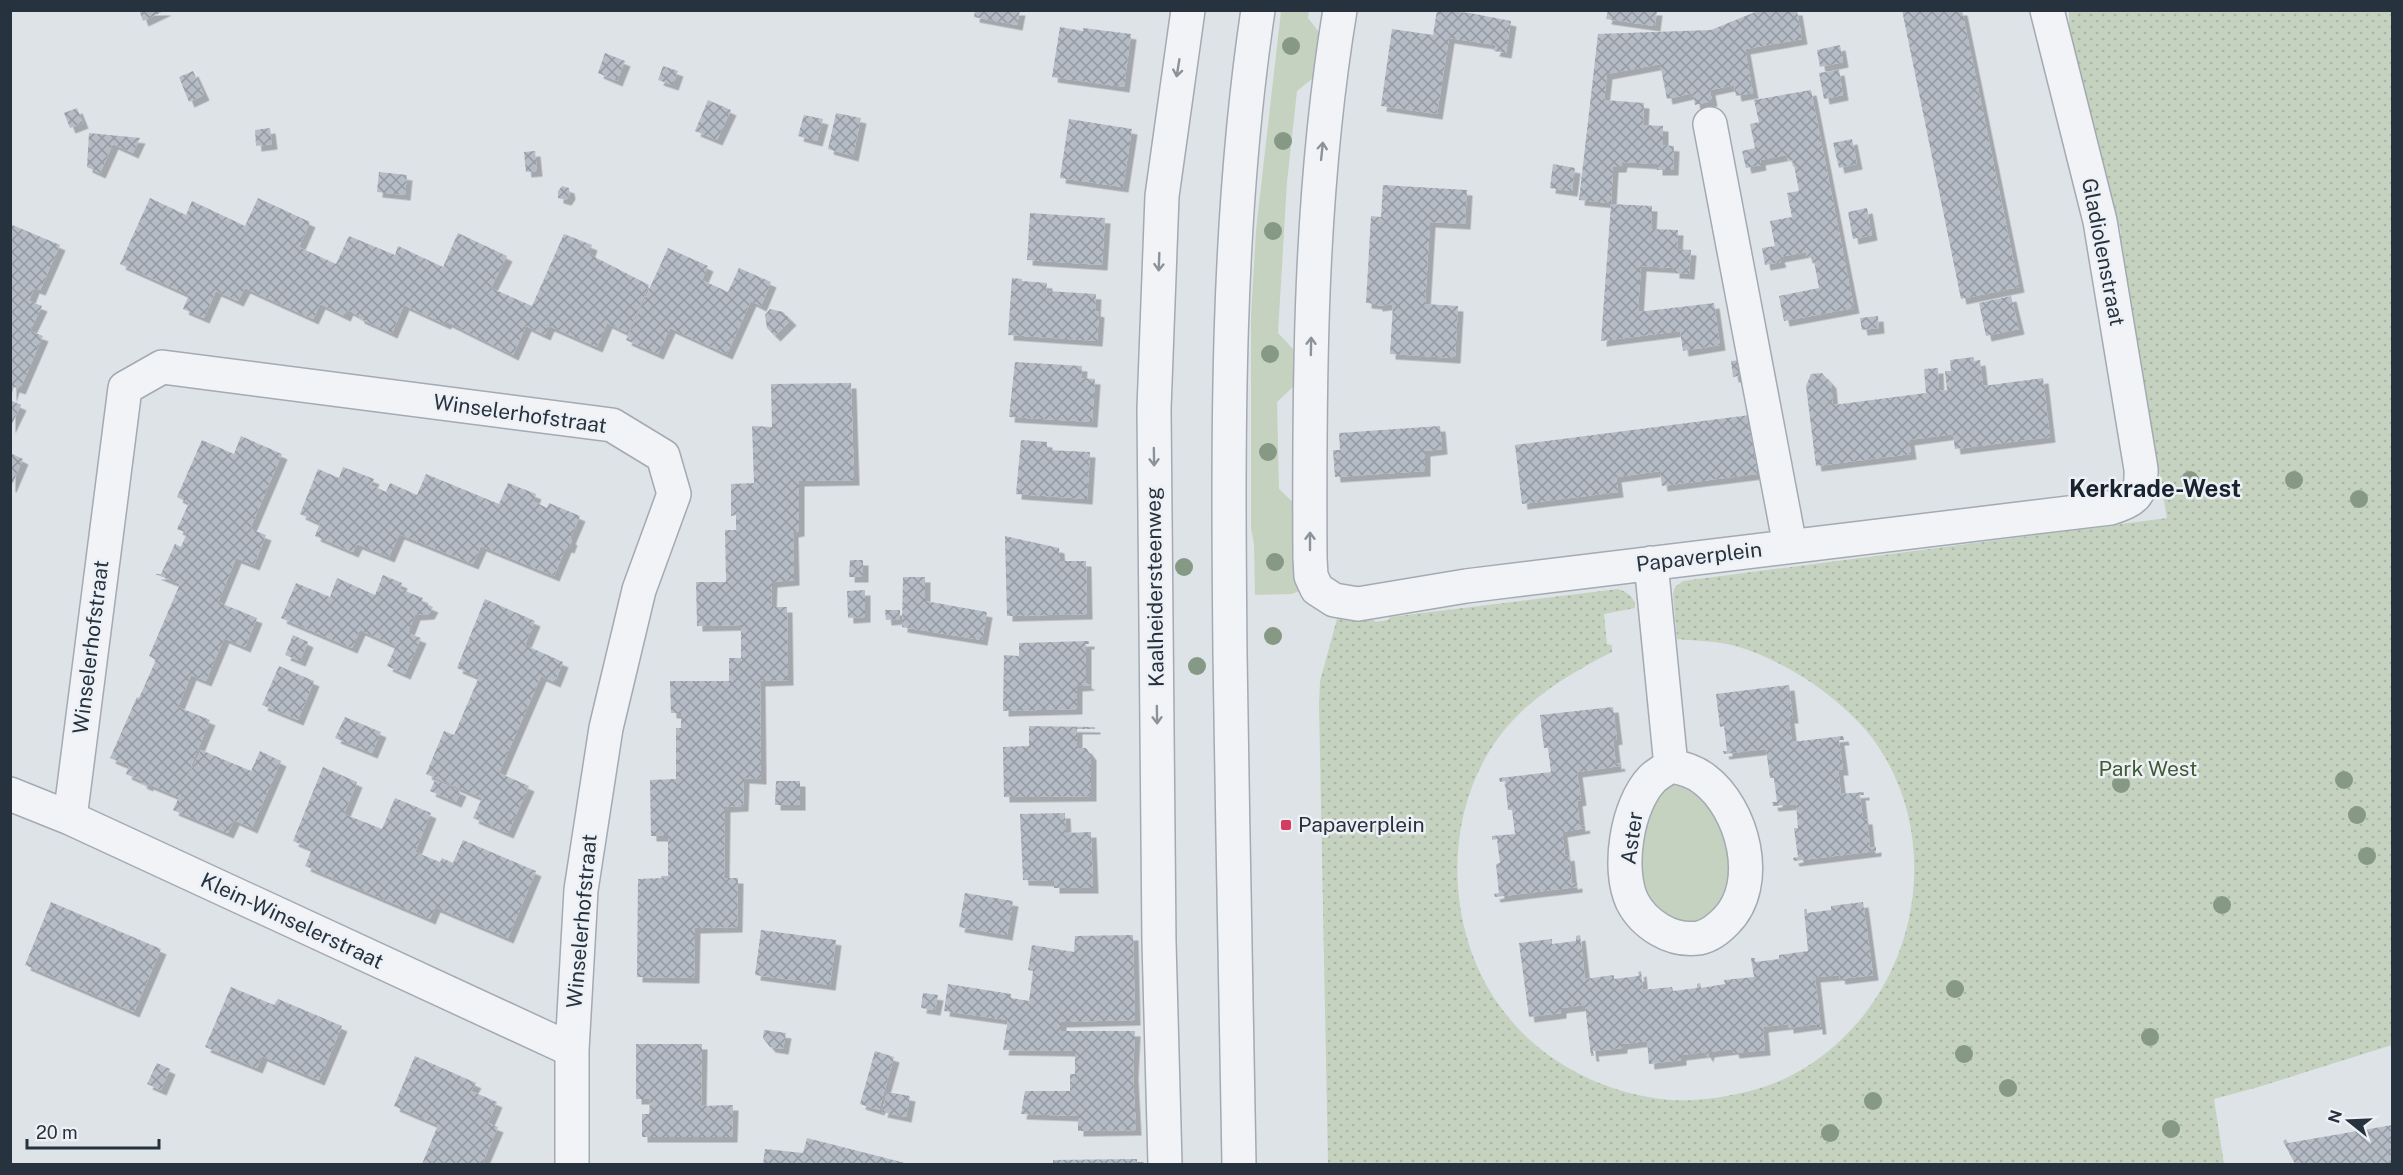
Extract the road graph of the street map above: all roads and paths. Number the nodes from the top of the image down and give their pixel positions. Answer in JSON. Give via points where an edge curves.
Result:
{"nodes":[{"id":1,"x":1188,"y":10,"type":"edge"},
{"id":2,"x":1258,"y":10,"type":"edge"},
{"id":3,"x":1340,"y":10,"type":"edge"},
{"id":4,"x":2047,"y":10,"type":"edge"},
{"id":5,"x":1710,"y":124,"type":"dead end"},
{"id":6,"x":2137,"y":495,"type":"joint"},
{"id":7,"x":1790,"y":546,"type":"junction"},
{"id":8,"x":1652,"y":563,"type":"junction"},
{"id":9,"x":1671,"y":766,"type":"junction"},
{"id":10,"x":10,"y":795,"type":"edge"},
{"id":11,"x":70,"y":818,"type":"junction"},
{"id":12,"x":572,"y":1050,"type":"junction"},
{"id":13,"x":572,"y":1164,"type":"edge"},
{"id":14,"x":1165,"y":1164,"type":"edge"},
{"id":15,"x":1239,"y":1164,"type":"edge"}],
"edges":[{"from":1,"to":14,"type":"street","name":"Kaalheidersteenweg","one_way":true,"via":[[1162,196],[1154,409]]},
{"from":2,"to":15,"type":"street","via":[[1233,263],[1227,468]]},
{"from":8,"to":3,"type":"street","name":"Papaverplein","one_way":true,"via":[[1358,604],[1344,603],[1317,589],[1310,558],[1312,291],[1321,158]]},
{"from":4,"to":6,"type":"street","name":"Gladiolenstraat","via":[[2100,221],[2141,469],[2142,485]]},
{"from":5,"to":7,"type":"street","name":"Papaverplein"},
{"from":6,"to":7,"type":"street","name":"Papaverplein","via":[[2110,508]]},
{"from":7,"to":8,"type":"street","name":"Papaverplein"},
{"from":8,"to":9,"type":"street"},
{"from":9,"to":9,"type":"street","name":"Aster","via":[[1652,780],[1636,804],[1628,837],[1628,884],[1631,899],[1654,927],[1679,938],[1701,938],[1721,926],[1737,907],[1744,885],[1743,850],[1739,830],[1724,799],[1704,778]]},
{"from":10,"to":11,"type":"street","name":"Klein-Winselerstraat"},
{"from":11,"to":12,"type":"street","name":"Klein-Winselerstraat"},
{"from":11,"to":12,"type":"street","name":"Winselerhofstraat","via":[[125,388],[162,367],[612,425],[663,456],[674,494],[639,590],[606,728],[581,890]]},
{"from":12,"to":13,"type":"street","name":"Winselerhofstraat"}]}
